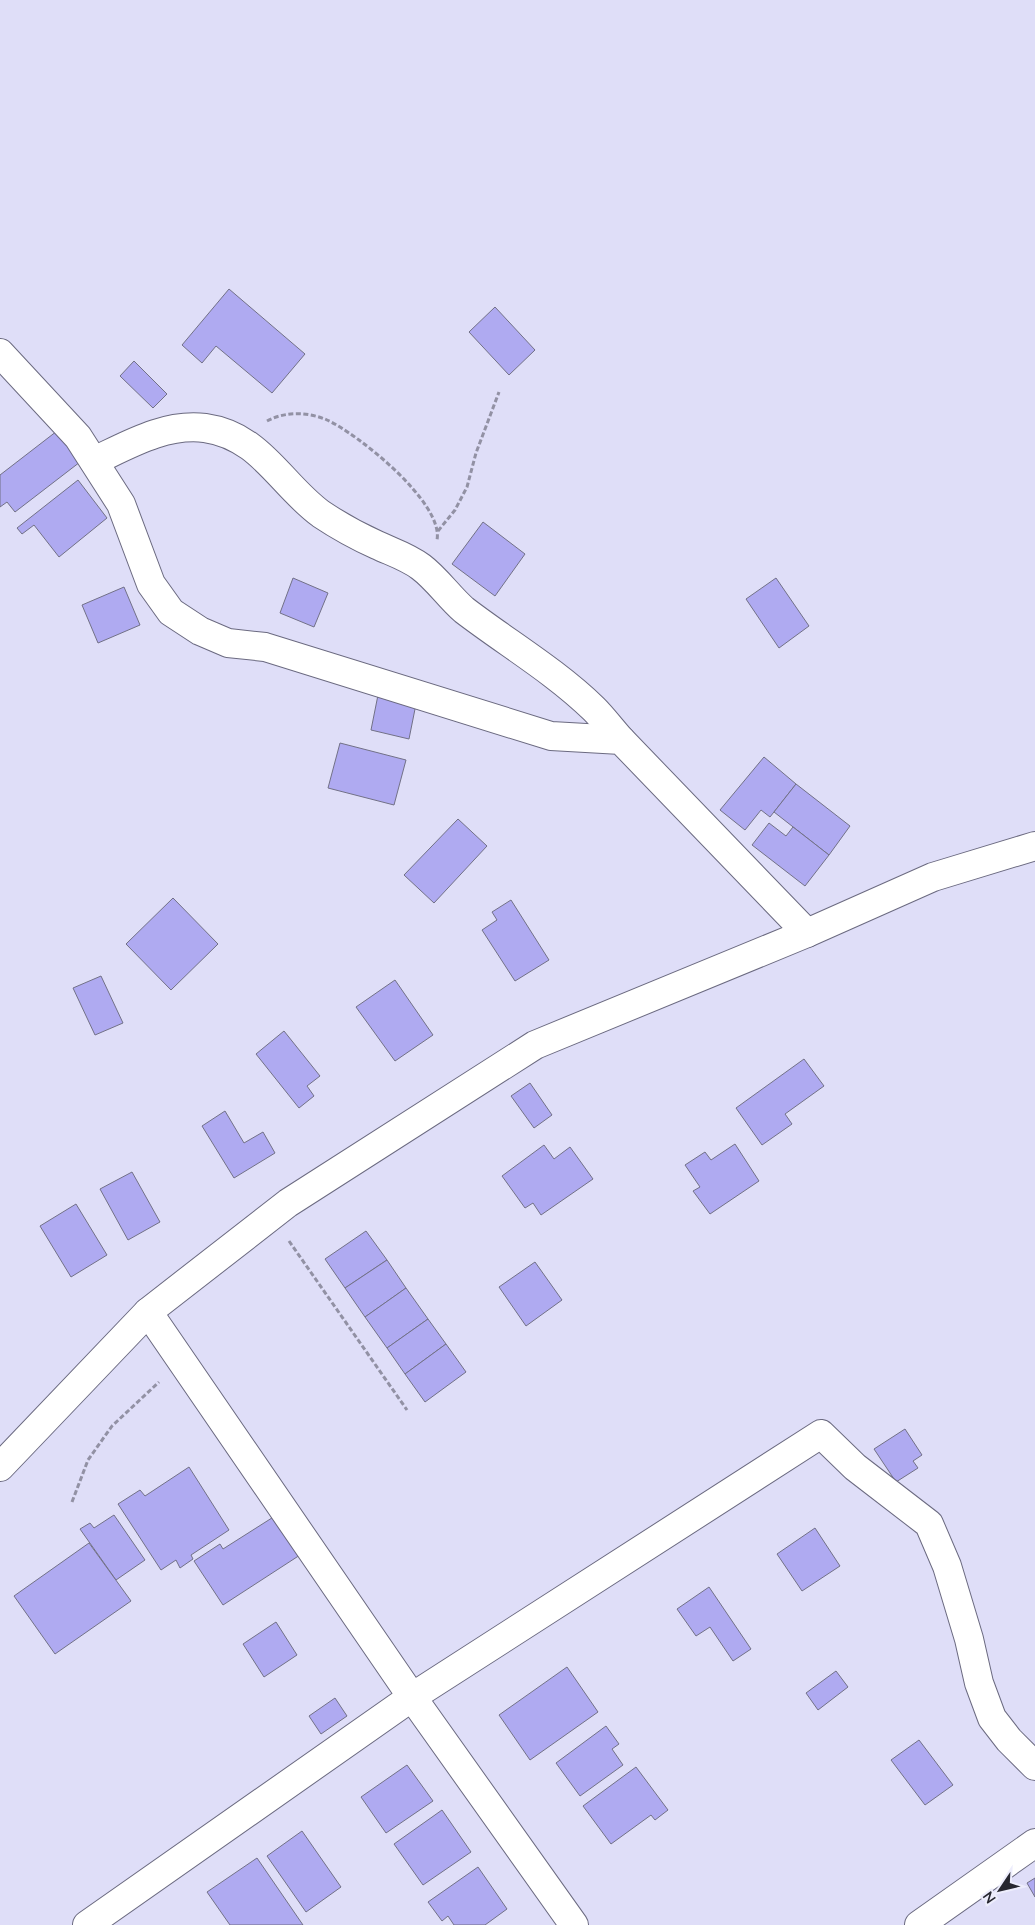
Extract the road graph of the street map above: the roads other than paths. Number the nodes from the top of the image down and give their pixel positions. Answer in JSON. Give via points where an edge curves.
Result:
{"nodes":[{"id":1,"x":0,"y":353,"type":"edge"},
{"id":2,"x":94,"y":461,"type":"junction"},
{"id":3,"x":621,"y":740,"type":"junction"},
{"id":4,"x":1035,"y":846,"type":"edge"},
{"id":5,"x":807,"y":933,"type":"junction"},
{"id":6,"x":148,"y":1312,"type":"junction"},
{"id":7,"x":0,"y":1467,"type":"edge"},
{"id":8,"x":412,"y":1697,"type":"junction"},
{"id":9,"x":1035,"y":1766,"type":"edge"},
{"id":10,"x":1035,"y":1843,"type":"edge"},
{"id":11,"x":87,"y":1925,"type":"edge"},
{"id":12,"x":574,"y":1925,"type":"edge"},
{"id":13,"x":919,"y":1925,"type":"edge"}],
"edges":[{"from":1,"to":2,"type":"street","via":[[78,437]]},
{"from":2,"to":3,"type":"street","via":[[121,504],[151,584],[171,612],[200,631],[228,643],[265,647],[551,736]]},
{"from":2,"to":3,"type":"street","via":[[143,437],[172,429],[204,428],[251,445],[320,513],[350,532],[421,567],[463,608],[594,709]]},
{"from":3,"to":5,"type":"street"},
{"from":4,"to":5,"type":"street","via":[[934,877]]},
{"from":5,"to":6,"type":"street","via":[[535,1045],[288,1203]]},
{"from":6,"to":7,"type":"street"},
{"from":6,"to":8,"type":"street"},
{"from":8,"to":9,"type":"street","via":[[821,1434],[855,1467],[929,1524],[947,1566],[979,1683],[992,1718]]},
{"from":8,"to":11,"type":"street"},
{"from":8,"to":12,"type":"street"},
{"from":10,"to":13,"type":"street"}]}
